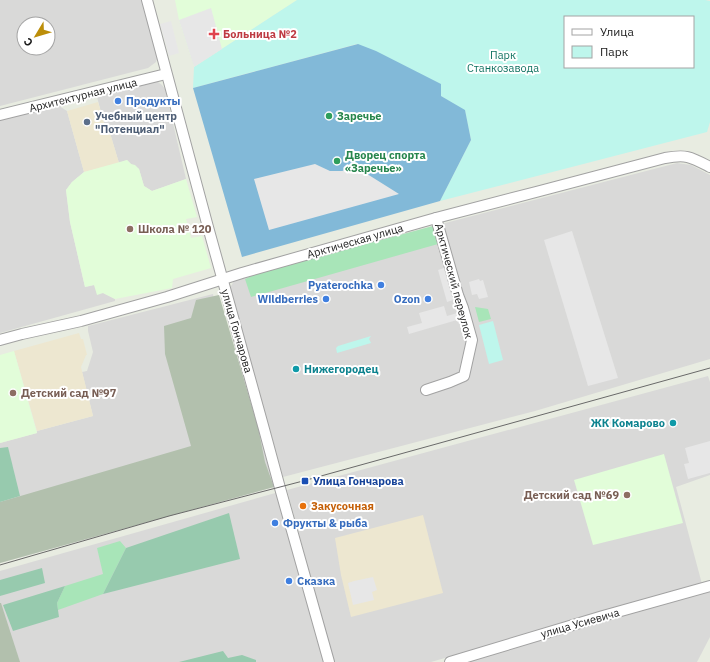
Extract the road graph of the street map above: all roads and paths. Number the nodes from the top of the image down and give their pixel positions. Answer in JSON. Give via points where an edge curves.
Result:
{"nodes":[{"id":1,"x":147,"y":0,"type":"edge"},
{"id":2,"x":166,"y":74,"type":"junction"},
{"id":3,"x":0,"y":115,"type":"edge"},
{"id":4,"x":710,"y":167,"type":"edge"},
{"id":5,"x":436,"y":218,"type":"junction"},
{"id":6,"x":222,"y":279,"type":"junction"},
{"id":7,"x":0,"y":340,"type":"edge"},
{"id":8,"x":426,"y":390,"type":"dead end"},
{"id":9,"x":710,"y":586,"type":"edge"},
{"id":10,"x":329,"y":662,"type":"edge"},
{"id":11,"x":450,"y":662,"type":"edge"}],
"edges":[{"from":1,"to":2,"type":"street","name":"улица Гончарова"},
{"from":2,"to":3,"type":"street","name":"Архитектурная улица"},
{"from":2,"to":6,"type":"street","name":"улица Гончарова"},
{"from":4,"to":5,"type":"street","name":"Арктическая улица","via":[[692,158],[675,156]]},
{"from":5,"to":6,"type":"street","name":"Арктическая улица"},
{"from":5,"to":8,"type":"street","name":"Арктический переулок","via":[[472,340],[464,376]]},
{"from":6,"to":7,"type":"street","name":"Арктическая улица","via":[[81,321]]},
{"from":6,"to":10,"type":"street","name":"улица Гончарова"},
{"from":9,"to":11,"type":"street","name":"улица Усиевича"}]}
